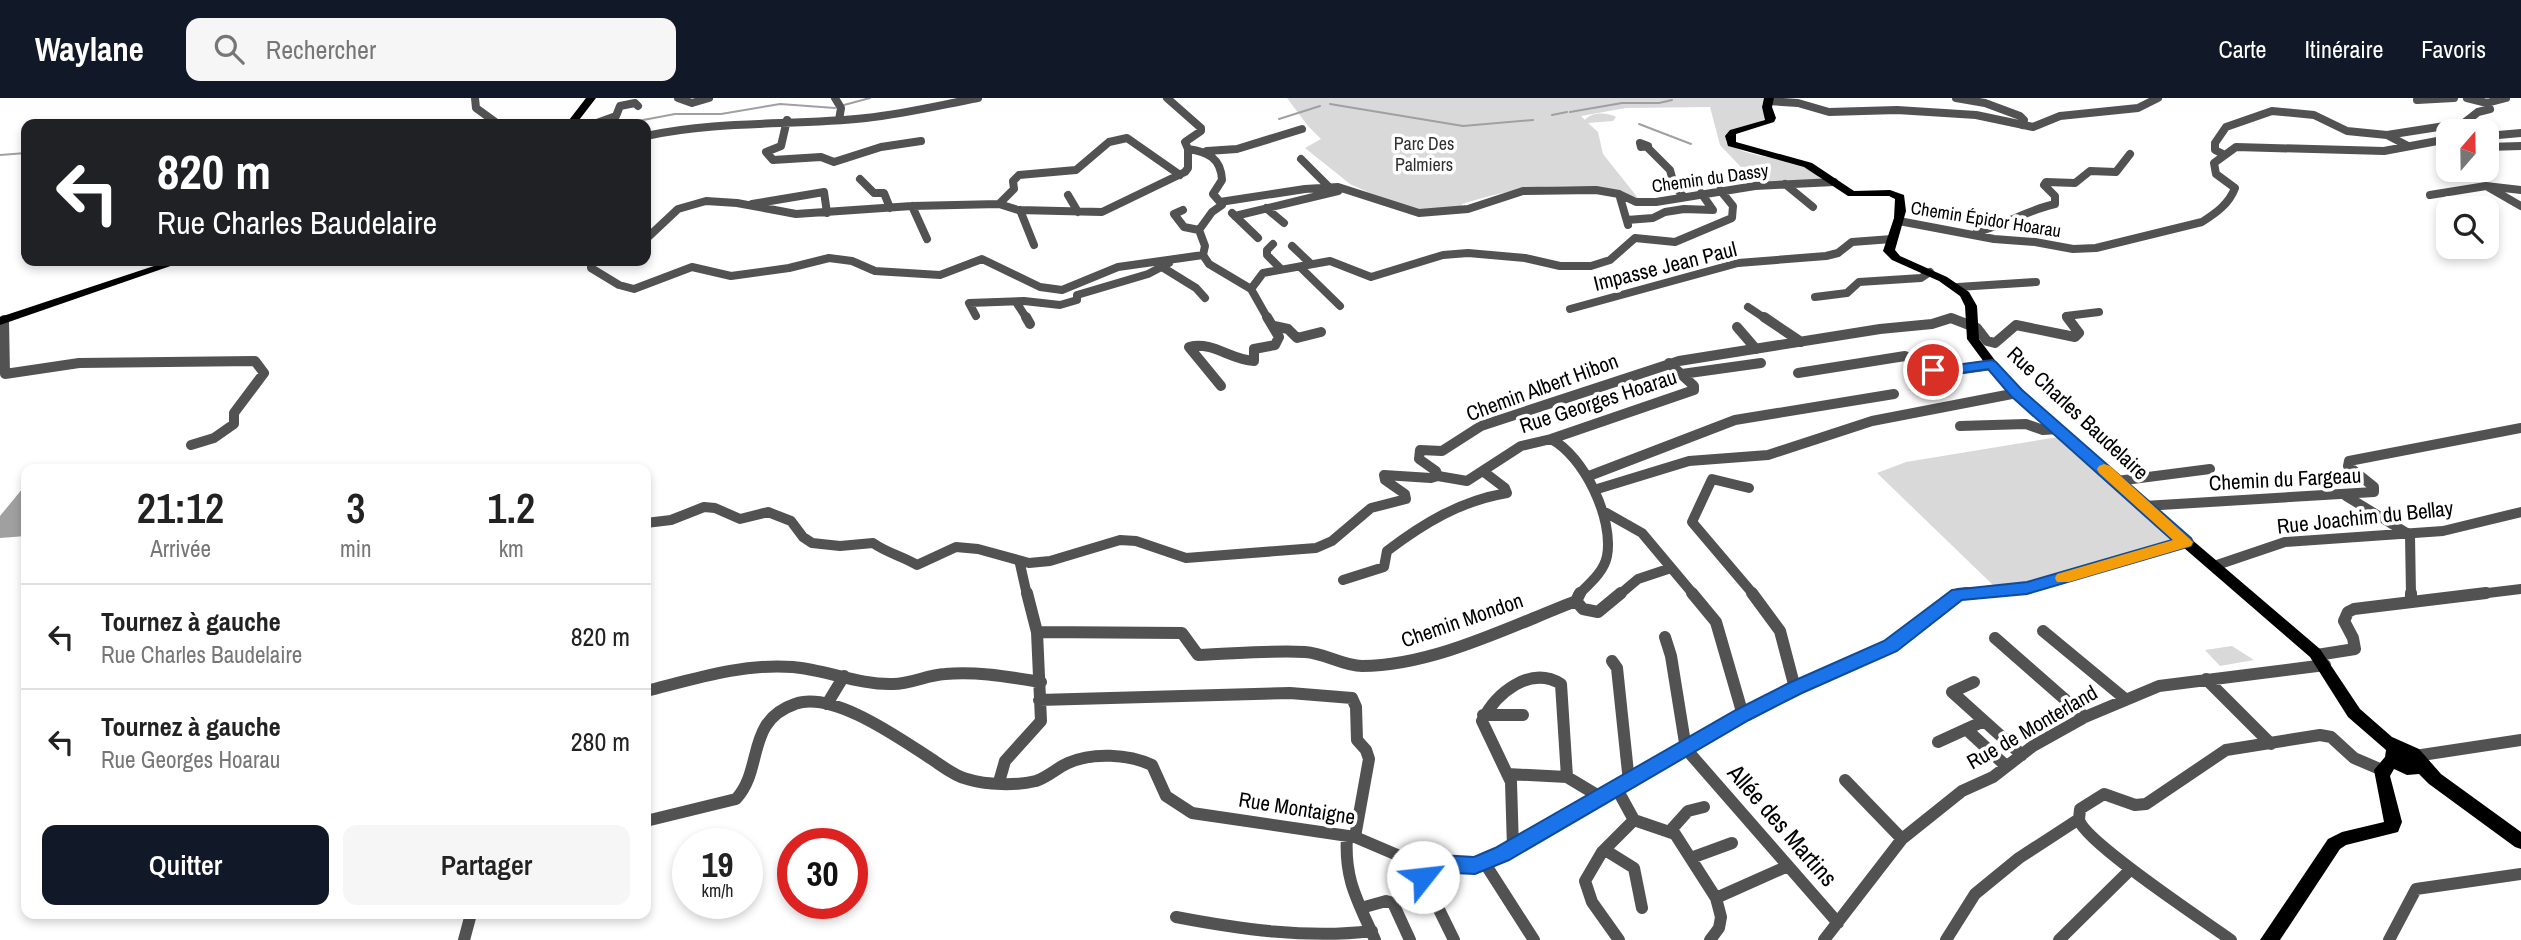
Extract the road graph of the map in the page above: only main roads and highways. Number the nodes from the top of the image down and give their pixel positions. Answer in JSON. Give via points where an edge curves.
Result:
{"nodes":[{"id":1,"x":591,"y":98,"type":"edge"},
{"id":2,"x":1769,"y":99,"type":"edge"},
{"id":3,"x":575,"y":119,"type":"edge"},
{"id":4,"x":164,"y":266,"type":"edge"},
{"id":5,"x":2,"y":321,"type":"edge"},
{"id":6,"x":2400,"y":759,"type":"junction"},
{"id":7,"x":2521,"y":842,"type":"edge"},
{"id":8,"x":2269,"y":940,"type":"edge"}],
"edges":[{"from":1,"to":3,"type":"main road"},
{"from":2,"to":6,"type":"main road","name":"Rue Charles Baudelaire","via":[[1769,122],[1733,132],[1731,142],[1800,162],[1847,192],[1898,195],[1902,200],[1899,220],[1889,251],[1958,287],[1969,300],[1973,339],[2017,393],[2321,660],[2354,713]]},
{"from":4,"to":5,"type":"main road"},
{"from":6,"to":7,"type":"main road","name":"Rue Charles Baudelaire"},
{"from":6,"to":8,"type":"main road","via":[[2392,827],[2334,844]]}]}
